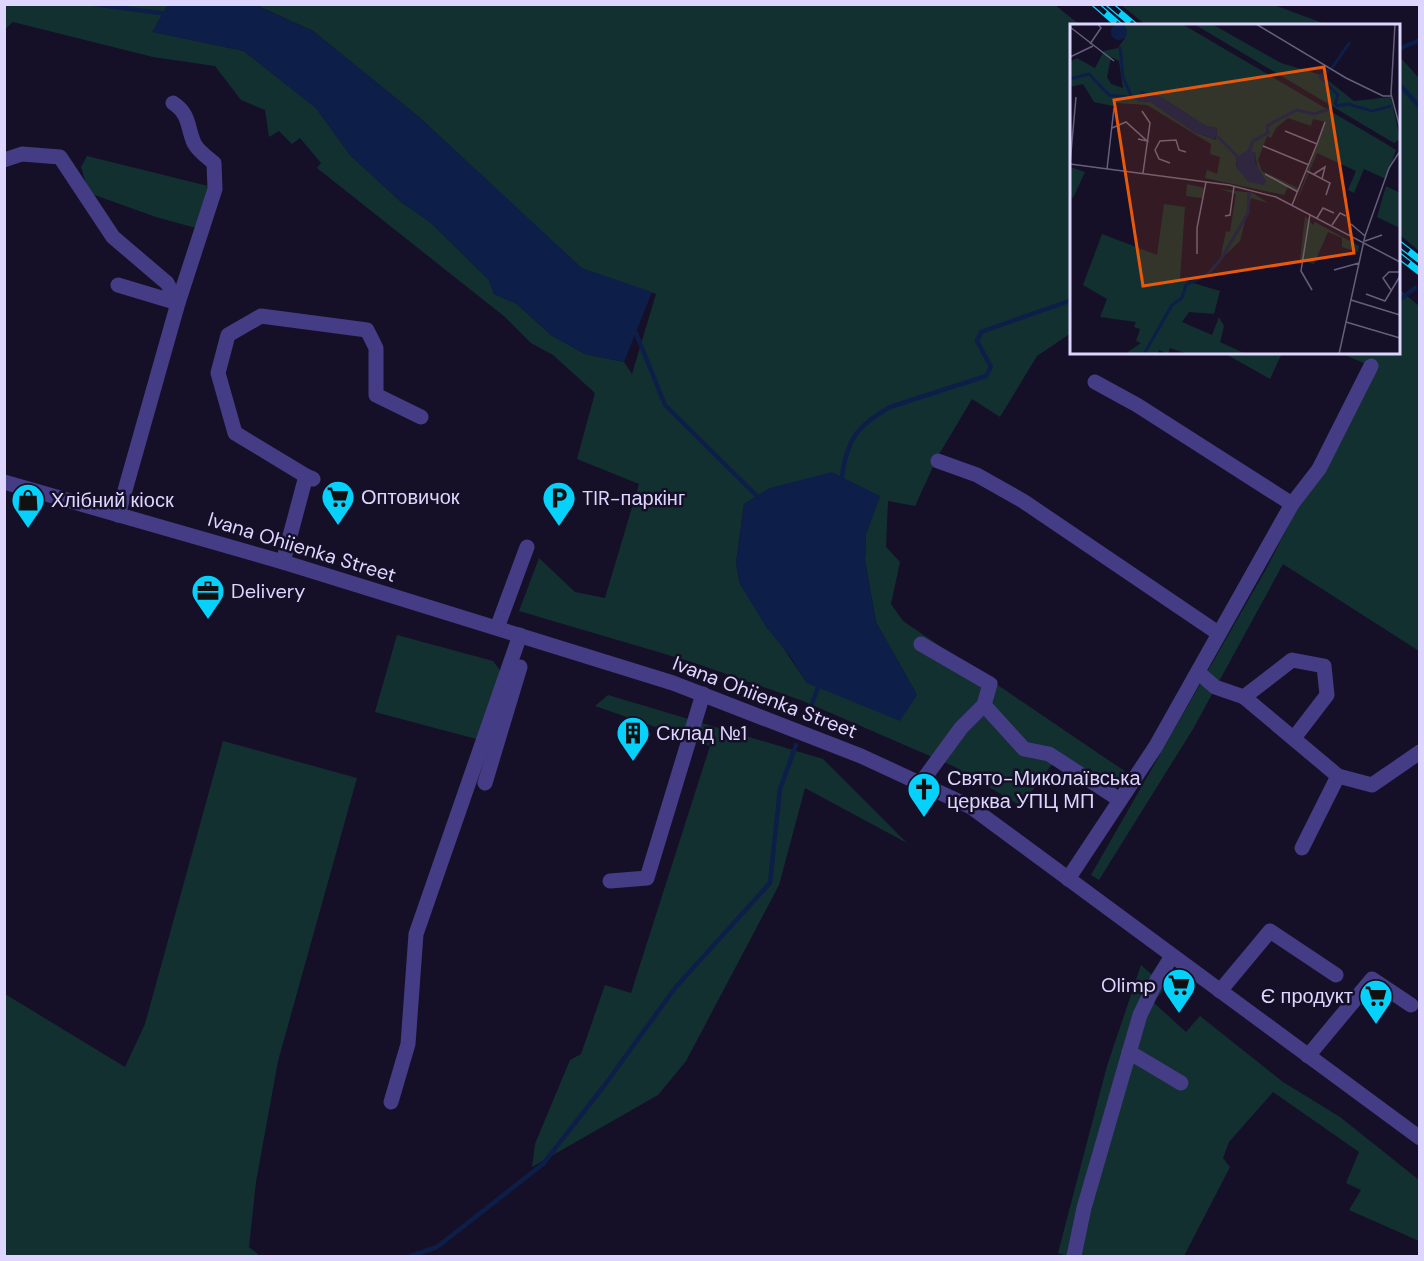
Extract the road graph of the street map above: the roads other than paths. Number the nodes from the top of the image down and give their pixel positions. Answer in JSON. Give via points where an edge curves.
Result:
{"nodes":[{"id":1,"x":173,"y":103,"type":"dead end"},
{"id":2,"x":4,"y":160,"type":"edge"},
{"id":3,"x":118,"y":285,"type":"dead end"},
{"id":4,"x":178,"y":303,"type":"junction"},
{"id":5,"x":1371,"y":366,"type":"dead end"},
{"id":6,"x":1095,"y":382,"type":"dead end"},
{"id":7,"x":421,"y":417,"type":"dead end"},
{"id":8,"x":938,"y":461,"type":"dead end"},
{"id":9,"x":4,"y":482,"type":"edge"},
{"id":10,"x":1292,"y":504,"type":"junction"},
{"id":11,"x":118,"y":514,"type":"junction"},
{"id":12,"x":527,"y":547,"type":"dead end"},
{"id":13,"x":283,"y":562,"type":"junction"},
{"id":14,"x":497,"y":628,"type":"junction"},
{"id":15,"x":1218,"y":633,"type":"junction"},
{"id":16,"x":520,"y":635,"type":"junction"},
{"id":17,"x":921,"y":645,"type":"dead end"},
{"id":18,"x":520,"y":667,"type":"dead end"},
{"id":19,"x":1198,"y":672,"type":"junction"},
{"id":20,"x":703,"y":694,"type":"junction"},
{"id":21,"x":1244,"y":697,"type":"junction"},
{"id":22,"x":984,"y":705,"type":"junction"},
{"id":23,"x":1294,"y":738,"type":"junction"},
{"id":24,"x":1419,"y":752,"type":"edge"},
{"id":25,"x":1338,"y":776,"type":"junction"},
{"id":26,"x":485,"y":783,"type":"dead end"},
{"id":27,"x":920,"y":784,"type":"junction"},
{"id":28,"x":1120,"y":800,"type":"junction"},
{"id":29,"x":1302,"y":848,"type":"dead end"},
{"id":30,"x":1068,"y":879,"type":"junction"},
{"id":31,"x":610,"y":881,"type":"dead end"},
{"id":32,"x":1172,"y":956,"type":"junction"},
{"id":33,"x":1336,"y":975,"type":"dead end"},
{"id":34,"x":1220,"y":991,"type":"junction"},
{"id":35,"x":1412,"y":1005,"type":"dead end"},
{"id":36,"x":1129,"y":1052,"type":"junction"},
{"id":37,"x":1308,"y":1056,"type":"junction"},
{"id":38,"x":1181,"y":1083,"type":"dead end"},
{"id":39,"x":391,"y":1102,"type":"dead end"},
{"id":40,"x":1419,"y":1138,"type":"edge"},
{"id":41,"x":1074,"y":1257,"type":"edge"}],
"edges":[{"from":1,"to":4,"type":"street","via":[[182,109],[189,122],[195,145],[214,164],[214,189]]},
{"from":2,"to":4,"type":"street","via":[[22,154],[60,157],[113,237],[167,283]]},
{"from":3,"to":4,"type":"street"},
{"from":4,"to":11,"type":"street"},
{"from":5,"to":10,"type":"street","via":[[1319,469]]},
{"from":6,"to":10,"type":"street"},
{"from":7,"to":13,"type":"street","via":[[376,395],[376,348],[367,330],[261,316],[228,335],[218,373],[235,433],[310,478]]},
{"from":8,"to":15,"type":"street","via":[[977,475],[1023,501]]},
{"from":9,"to":11,"type":"street","name":"Ivana Ohiienka Street"},
{"from":10,"to":15,"type":"street"},
{"from":11,"to":13,"type":"street","name":"Ivana Ohiienka Street"},
{"from":12,"to":14,"type":"street"},
{"from":13,"to":14,"type":"street","name":"Ivana Ohiienka Street"},
{"from":14,"to":16,"type":"street","name":"Ivana Ohiienka Street"},
{"from":15,"to":19,"type":"street"},
{"from":16,"to":20,"type":"street","name":"Ivana Ohiienka Street"},
{"from":16,"to":39,"type":"street","via":[[416,934],[408,1044]]},
{"from":17,"to":22,"type":"street","via":[[990,684]]},
{"from":18,"to":26,"type":"street"},
{"from":19,"to":21,"type":"street","via":[[1215,687]]},
{"from":19,"to":28,"type":"street"},
{"from":20,"to":27,"type":"street","name":"Ivana Ohiienka Street","via":[[861,756]]},
{"from":20,"to":31,"type":"street","via":[[647,878]]},
{"from":21,"to":23,"type":"street"},
{"from":21,"to":23,"type":"street","via":[[1292,660],[1324,666],[1328,695]]},
{"from":22,"to":27,"type":"street","via":[[961,728]]},
{"from":22,"to":28,"type":"street","via":[[1024,749],[1049,754]]},
{"from":23,"to":25,"type":"street"},
{"from":24,"to":25,"type":"street","via":[[1372,784]]},
{"from":25,"to":29,"type":"street"},
{"from":27,"to":30,"type":"street","name":"Ivana Ohiienka Street","via":[[971,807]]},
{"from":28,"to":30,"type":"street"},
{"from":30,"to":32,"type":"street","name":"Ivana Ohiienka Street"},
{"from":32,"to":34,"type":"street","name":"Ivana Ohiienka Street"},
{"from":32,"to":36,"type":"street","via":[[1140,1015]]},
{"from":33,"to":34,"type":"street","via":[[1270,931]]},
{"from":34,"to":37,"type":"street","name":"Ivana Ohiienka Street"},
{"from":35,"to":37,"type":"street","via":[[1372,979]]},
{"from":36,"to":38,"type":"street"},
{"from":36,"to":41,"type":"street","via":[[1084,1208]]},
{"from":37,"to":40,"type":"street","name":"Ivana Ohiienka Street"}]}
